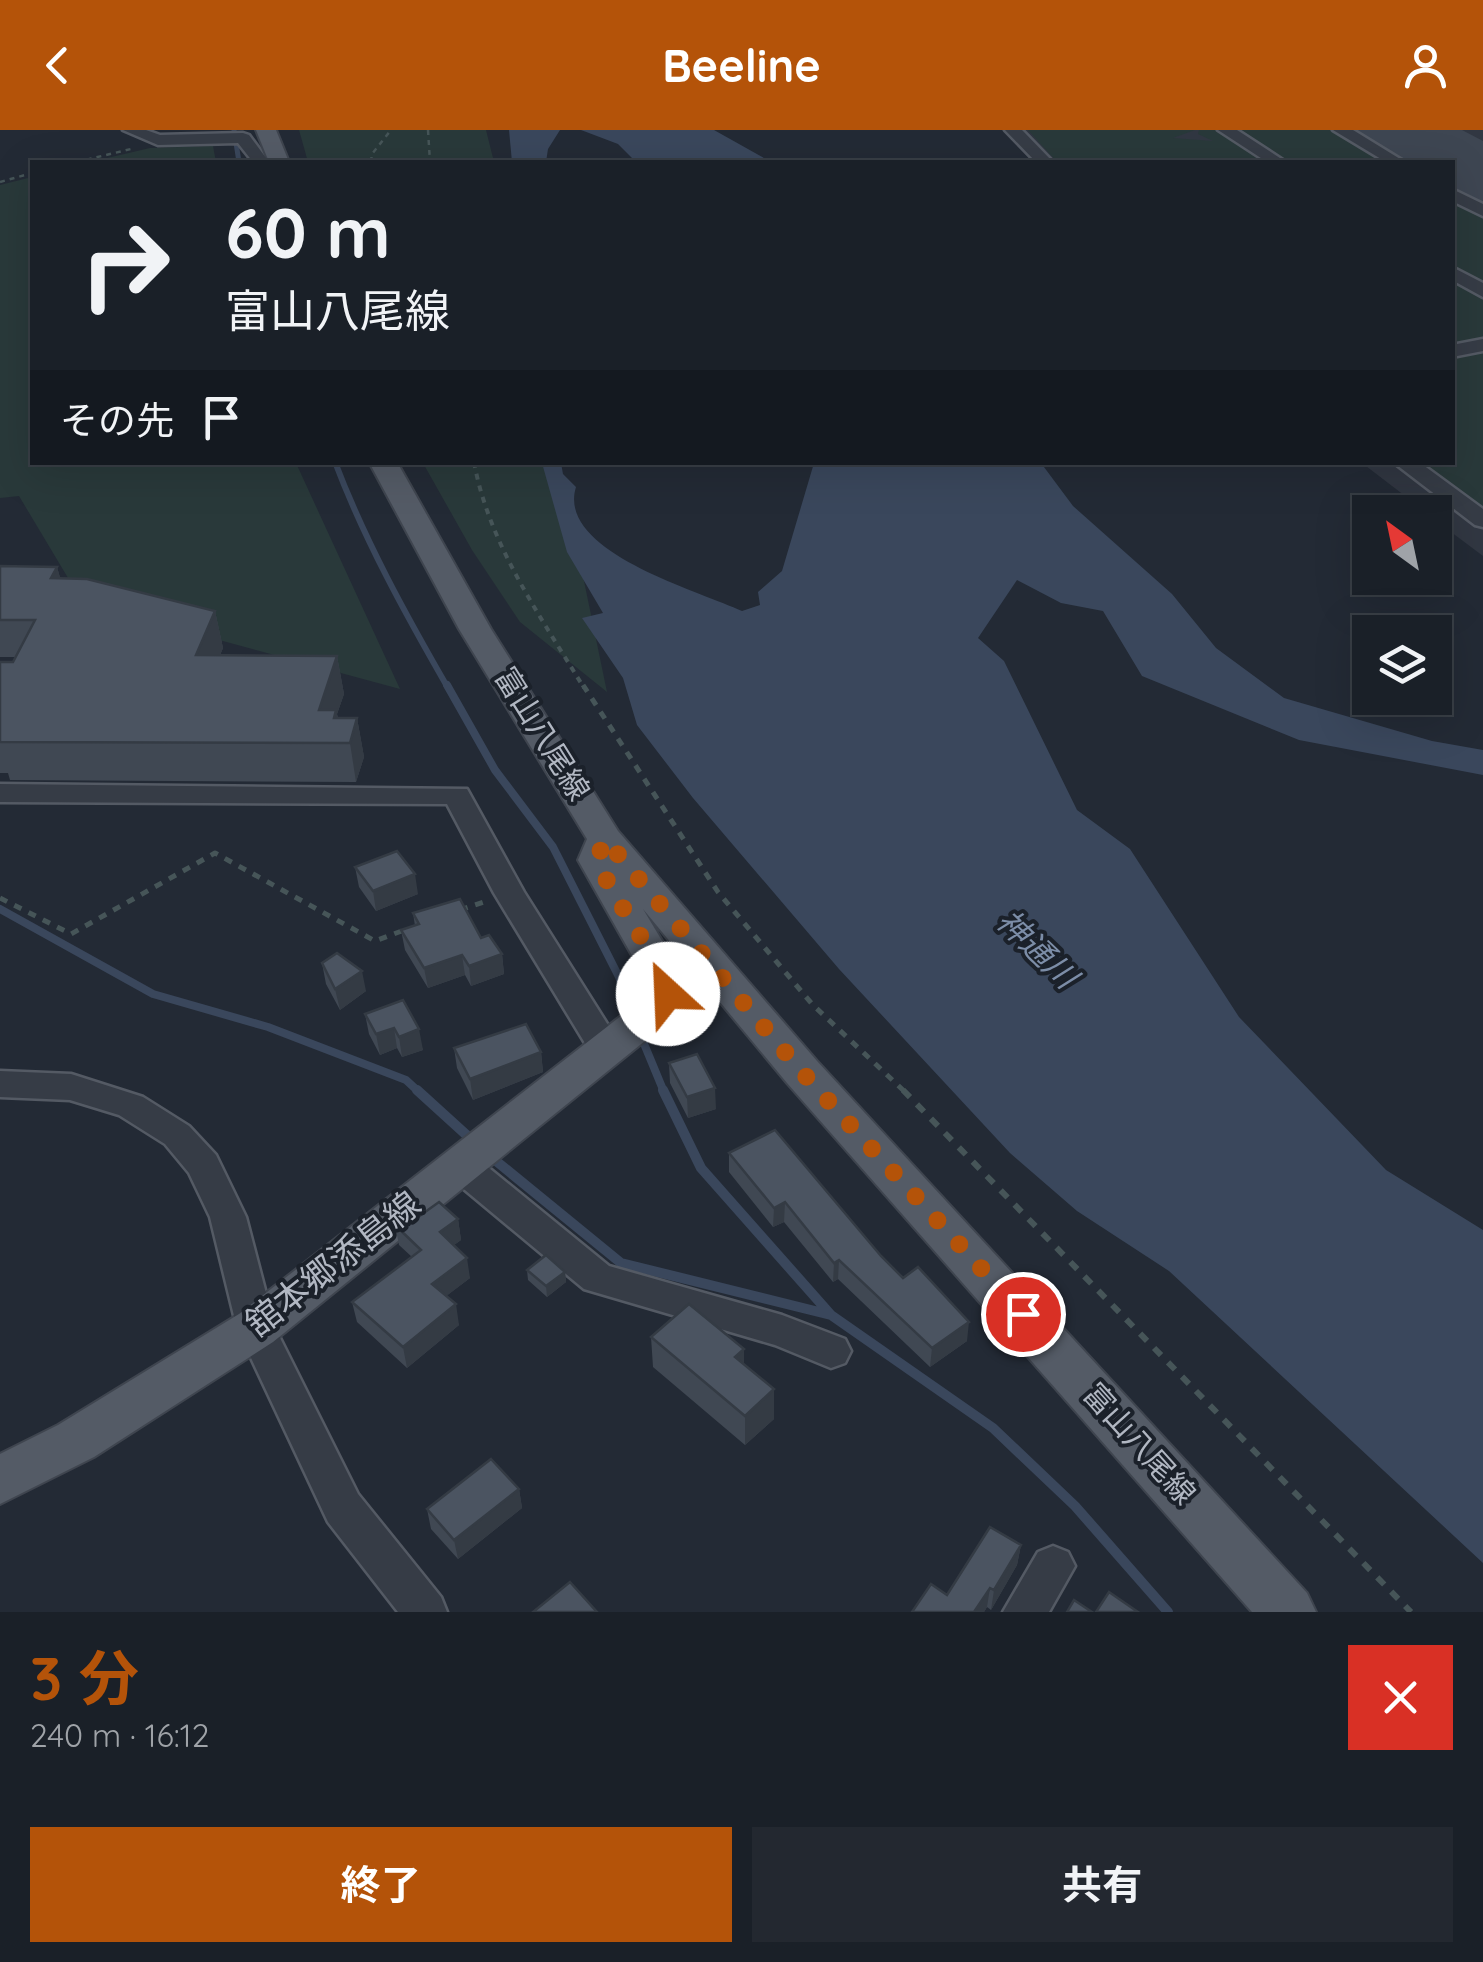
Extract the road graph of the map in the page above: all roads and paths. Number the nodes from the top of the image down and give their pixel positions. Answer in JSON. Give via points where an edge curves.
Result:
{"nodes":[{"id":1,"x":131,"y":130,"type":"edge"},
{"id":2,"x":266,"y":130,"type":"edge"},
{"id":3,"x":391,"y":130,"type":"edge"},
{"id":4,"x":428,"y":130,"type":"edge"},
{"id":5,"x":1013,"y":130,"type":"edge"},
{"id":6,"x":1226,"y":130,"type":"edge"},
{"id":7,"x":1341,"y":130,"type":"edge"},
{"id":8,"x":245,"y":134,"type":"edge"},
{"id":9,"x":167,"y":140,"type":"junction"},
{"id":10,"x":84,"y":160,"type":"edge"},
{"id":11,"x":260,"y":160,"type":"edge"},
{"id":12,"x":279,"y":160,"type":"edge"},
{"id":13,"x":371,"y":160,"type":"edge"},
{"id":14,"x":430,"y":160,"type":"edge"},
{"id":15,"x":1043,"y":160,"type":"edge"},
{"id":16,"x":1275,"y":160,"type":"edge"},
{"id":17,"x":1394,"y":160,"type":"edge"},
{"id":18,"x":30,"y":174,"type":"edge"},
{"id":19,"x":0,"y":182,"type":"edge"},
{"id":20,"x":1455,"y":196,"type":"edge"},
{"id":21,"x":1483,"y":212,"type":"edge"},
{"id":22,"x":1455,"y":274,"type":"edge"},
{"id":23,"x":1483,"y":291,"type":"edge"},
{"id":24,"x":1483,"y":346,"type":"edge"},
{"id":25,"x":1455,"y":351,"type":"edge"},
{"id":26,"x":386,"y":465,"type":"edge"},
{"id":27,"x":475,"y":465,"type":"edge"},
{"id":28,"x":1408,"y":465,"type":"edge"},
{"id":29,"x":1483,"y":520,"type":"edge"},
{"id":30,"x":0,"y":793,"type":"edge"},
{"id":31,"x":605,"y":839,"type":"junction"},
{"id":32,"x":508,"y":893,"type":"junction"},
{"id":33,"x":0,"y":898,"type":"edge"},
{"id":34,"x":458,"y":911,"type":"edge"},
{"id":35,"x":408,"y":929,"type":"edge"},
{"id":36,"x":628,"y":1031,"type":"junction"},
{"id":37,"x":0,"y":1084,"type":"edge"},
{"id":38,"x":460,"y":1165,"type":"junction"},
{"id":39,"x":256,"y":1328,"type":"junction"},
{"id":40,"x":831,"y":1352,"type":"dead end"},
{"id":41,"x":0,"y":1480,"type":"edge"},
{"id":42,"x":1053,"y":1566,"type":"dead end"},
{"id":43,"x":426,"y":1612,"type":"edge"},
{"id":44,"x":1025,"y":1612,"type":"edge"},
{"id":45,"x":1288,"y":1612,"type":"edge"},
{"id":46,"x":1411,"y":1612,"type":"edge"}],
"edges":[{"from":1,"to":9,"type":"street"},
{"from":2,"to":12,"type":"main road"},
{"from":3,"to":13,"type":"path"},
{"from":4,"to":14,"type":"path"},
{"from":5,"to":15,"type":"street"},
{"from":6,"to":16,"type":"street"},
{"from":7,"to":17,"type":"street"},
{"from":8,"to":9,"type":"street"},
{"from":8,"to":11,"type":"street"},
{"from":9,"to":10,"type":"path"},
{"from":18,"to":19,"type":"path"},
{"from":20,"to":21,"type":"street"},
{"from":22,"to":23,"type":"street"},
{"from":24,"to":25,"type":"street"},
{"from":26,"to":31,"type":"main road","name":"富山八尾線","via":[[475,629]]},
{"from":27,"to":46,"type":"path","via":[[512,571],[718,892],[812,1004],[936,1122]]},
{"from":28,"to":29,"type":"street"},
{"from":30,"to":32,"type":"street","via":[[458,794]]},
{"from":31,"to":36,"type":"main road","via":[[597,860],[661,970],[668,994]]},
{"from":31,"to":45,"type":"main road","name":"富山八尾線","via":[[802,1072]]},
{"from":32,"to":34,"type":"path"},
{"from":32,"to":36,"type":"street"},
{"from":33,"to":35,"type":"path","via":[[71,934],[215,853],[375,940]]},
{"from":36,"to":38,"type":"main road","name":"舘本郷添島線"},
{"from":37,"to":39,"type":"street","via":[[71,1087],[131,1106],[177,1135],[203,1165],[228,1216]]},
{"from":38,"to":39,"type":"main road","name":"舘本郷添島線"},
{"from":38,"to":40,"type":"street","via":[[598,1278],[782,1331]]},
{"from":39,"to":41,"type":"main road","name":"舘本郷添島線","via":[[76,1441]]},
{"from":39,"to":43,"type":"street","via":[[342,1508]]},
{"from":42,"to":44,"type":"street"}]}
